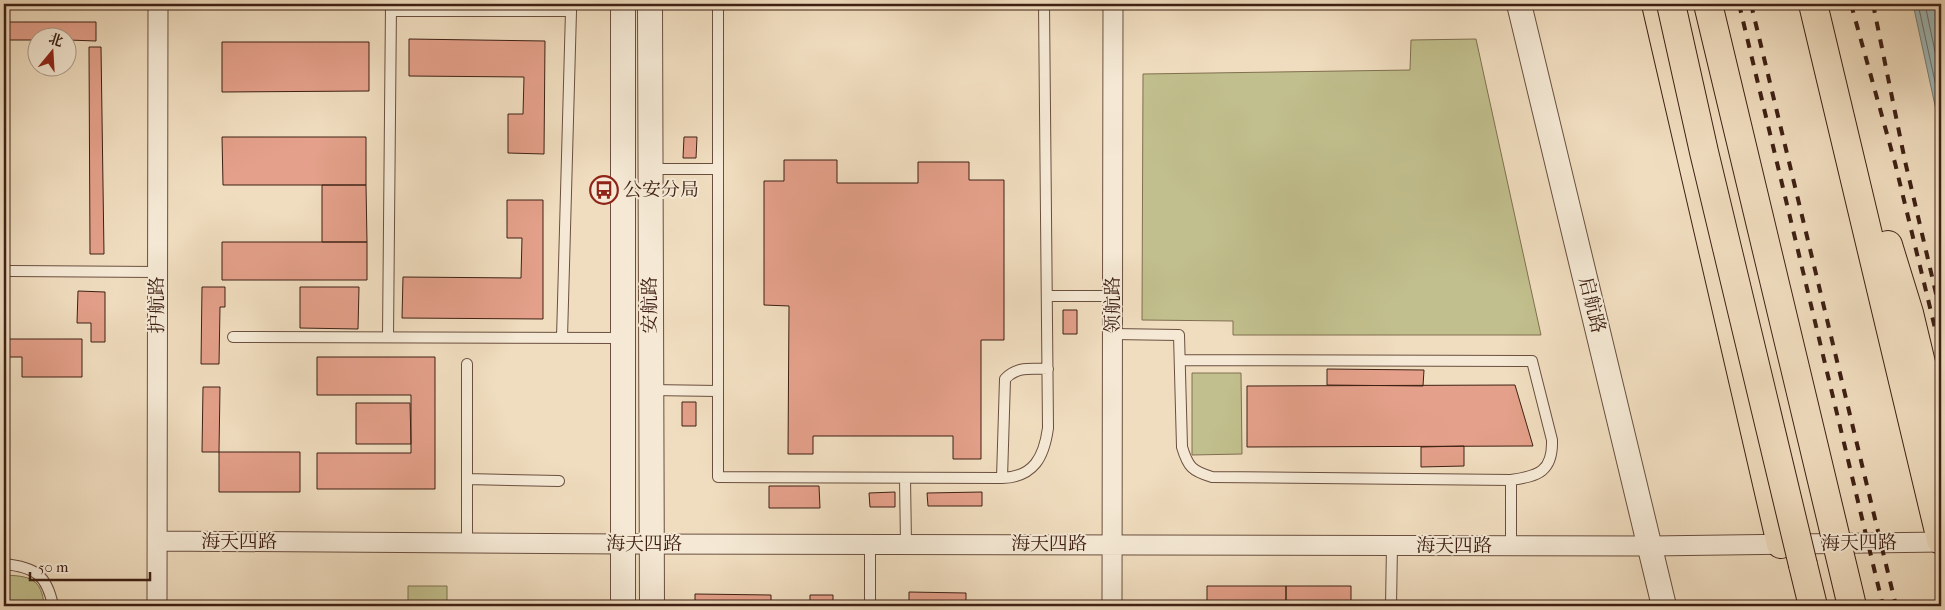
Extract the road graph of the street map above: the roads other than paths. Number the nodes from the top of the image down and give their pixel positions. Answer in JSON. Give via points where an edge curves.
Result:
{"nodes":[{"id":1,"x":158,"y":4,"type":"edge"},
{"id":2,"x":622,"y":4,"type":"edge"},
{"id":3,"x":650,"y":4,"type":"edge"},
{"id":4,"x":718,"y":4,"type":"edge"},
{"id":5,"x":1044,"y":4,"type":"edge"},
{"id":6,"x":1113,"y":4,"type":"edge"},
{"id":7,"x":1519,"y":4,"type":"edge"},
{"id":8,"x":1656,"y":4,"type":"edge"},
{"id":9,"x":1671,"y":4,"type":"edge"},
{"id":10,"x":1708,"y":4,"type":"edge"},
{"id":11,"x":1813,"y":4,"type":"edge"},
{"id":12,"x":391,"y":7,"type":"edge"},
{"id":13,"x":1840,"y":116,"type":"junction"},
{"id":14,"x":650,"y":169,"type":"junction"},
{"id":15,"x":718,"y":169,"type":"junction"},
{"id":16,"x":11,"y":271,"type":"dead end"},
{"id":17,"x":157,"y":272,"type":"junction"},
{"id":18,"x":1047,"y":296,"type":"junction"},
{"id":19,"x":1113,"y":296,"type":"junction"},
{"id":20,"x":1113,"y":334,"type":"junction"},
{"id":21,"x":233,"y":337,"type":"dead end"},
{"id":22,"x":388,"y":338,"type":"junction"},
{"id":23,"x":562,"y":338,"type":"junction"},
{"id":24,"x":623,"y":338,"type":"junction"},
{"id":25,"x":1180,"y":360,"type":"junction"},
{"id":26,"x":467,"y":364,"type":"dead end"},
{"id":27,"x":1048,"y":369,"type":"junction"},
{"id":28,"x":650,"y":390,"type":"junction"},
{"id":29,"x":718,"y":390,"type":"junction"},
{"id":30,"x":1941,"y":446,"type":"edge"},
{"id":31,"x":905,"y":478,"type":"junction"},
{"id":32,"x":1002,"y":478,"type":"junction"},
{"id":33,"x":467,"y":479,"type":"junction"},
{"id":34,"x":1511,"y":480,"type":"junction"},
{"id":35,"x":559,"y":481,"type":"dead end"},
{"id":36,"x":157,"y":541,"type":"junction"},
{"id":37,"x":1941,"y":541,"type":"edge"},
{"id":38,"x":467,"y":543,"type":"junction"},
{"id":39,"x":623,"y":544,"type":"junction"},
{"id":40,"x":651,"y":544,"type":"junction"},
{"id":41,"x":870,"y":544,"type":"junction"},
{"id":42,"x":906,"y":544,"type":"junction"},
{"id":43,"x":1781,"y":544,"type":"junction"},
{"id":44,"x":1112,"y":545,"type":"junction"},
{"id":45,"x":1392,"y":546,"type":"junction"},
{"id":46,"x":1512,"y":546,"type":"junction"},
{"id":47,"x":1651,"y":546,"type":"junction"},
{"id":48,"x":4,"y":564,"type":"edge"},
{"id":49,"x":53,"y":606,"type":"edge"},
{"id":50,"x":157,"y":606,"type":"edge"},
{"id":51,"x":623,"y":606,"type":"edge"},
{"id":52,"x":652,"y":606,"type":"edge"},
{"id":53,"x":870,"y":606,"type":"edge"},
{"id":54,"x":1112,"y":606,"type":"edge"},
{"id":55,"x":1392,"y":606,"type":"edge"},
{"id":56,"x":1664,"y":606,"type":"edge"},
{"id":57,"x":1813,"y":606,"type":"edge"},
{"id":58,"x":1852,"y":606,"type":"edge"}],
"edges":[{"from":1,"to":17,"type":"street","name":"护航路"},
{"from":2,"to":24,"type":"street","name":"安航路"},
{"from":3,"to":14,"type":"street","name":"安航路"},
{"from":4,"to":15,"type":"lane"},
{"from":5,"to":18,"type":"lane"},
{"from":6,"to":19,"type":"street","name":"领航路"},
{"from":7,"to":47,"type":"street","name":"启航路"},
{"from":8,"to":43,"type":"highway"},
{"from":9,"to":57,"type":"highway","bridge":true},
{"from":10,"to":58,"type":"highway","bridge":true},
{"from":11,"to":13,"type":"highway"},
{"from":12,"to":22,"type":"lane"},
{"from":12,"to":23,"type":"lane","via":[[570,11]]},
{"from":13,"to":30,"type":"highway","via":[[1874,200],[1909,313]]},
{"from":13,"to":37,"type":"highway"},
{"from":14,"to":15,"type":"lane"},
{"from":14,"to":28,"type":"street","name":"安航路"},
{"from":15,"to":29,"type":"lane"},
{"from":16,"to":17,"type":"lane"},
{"from":17,"to":36,"type":"street","name":"护航路"},
{"from":18,"to":19,"type":"lane"},
{"from":18,"to":27,"type":"lane"},
{"from":19,"to":20,"type":"street","name":"领航路"},
{"from":20,"to":25,"type":"lane","via":[[1179,335]]},
{"from":20,"to":44,"type":"street","name":"领航路"},
{"from":21,"to":22,"type":"lane"},
{"from":22,"to":23,"type":"lane"},
{"from":23,"to":24,"type":"lane"},
{"from":24,"to":39,"type":"street","name":"安航路"},
{"from":25,"to":34,"type":"lane","via":[[1182,447],[1186,461],[1196,472],[1212,477]]},
{"from":25,"to":34,"type":"lane","via":[[1532,361],[1552,451],[1542,471],[1532,477]]},
{"from":26,"to":33,"type":"lane"},
{"from":27,"to":32,"type":"lane","via":[[1046,447],[1037,463],[1026,472]]},
{"from":27,"to":32,"type":"lane","via":[[1019,369],[1005,379]]},
{"from":28,"to":29,"type":"lane"},
{"from":28,"to":40,"type":"street","name":"安航路"},
{"from":29,"to":31,"type":"lane","via":[[718,477]]},
{"from":31,"to":32,"type":"lane"},
{"from":31,"to":42,"type":"lane"},
{"from":33,"to":35,"type":"lane"},
{"from":33,"to":38,"type":"lane"},
{"from":34,"to":46,"type":"lane"},
{"from":36,"to":38,"type":"street","name":"海天四路"},
{"from":36,"to":50,"type":"street","name":"护航路"},
{"from":37,"to":43,"type":"street","name":"海天四路"},
{"from":38,"to":39,"type":"street","name":"海天四路"},
{"from":39,"to":40,"type":"street","name":"海天四路"},
{"from":39,"to":51,"type":"street","name":"安航路"},
{"from":40,"to":41,"type":"street","name":"海天四路"},
{"from":40,"to":52,"type":"street","name":"安航路"},
{"from":41,"to":42,"type":"street","name":"海天四路"},
{"from":41,"to":53,"type":"lane"},
{"from":42,"to":44,"type":"street","name":"海天四路"},
{"from":43,"to":47,"type":"street","name":"海天四路"},
{"from":44,"to":45,"type":"street","name":"海天四路"},
{"from":44,"to":54,"type":"street","name":"领航路"},
{"from":45,"to":46,"type":"street","name":"海天四路"},
{"from":45,"to":55,"type":"lane"},
{"from":46,"to":47,"type":"street","name":"海天四路"},
{"from":47,"to":56,"type":"street","name":"启航路"},
{"from":48,"to":49,"type":"lane","via":[[37,573],[46,582]]}]}
